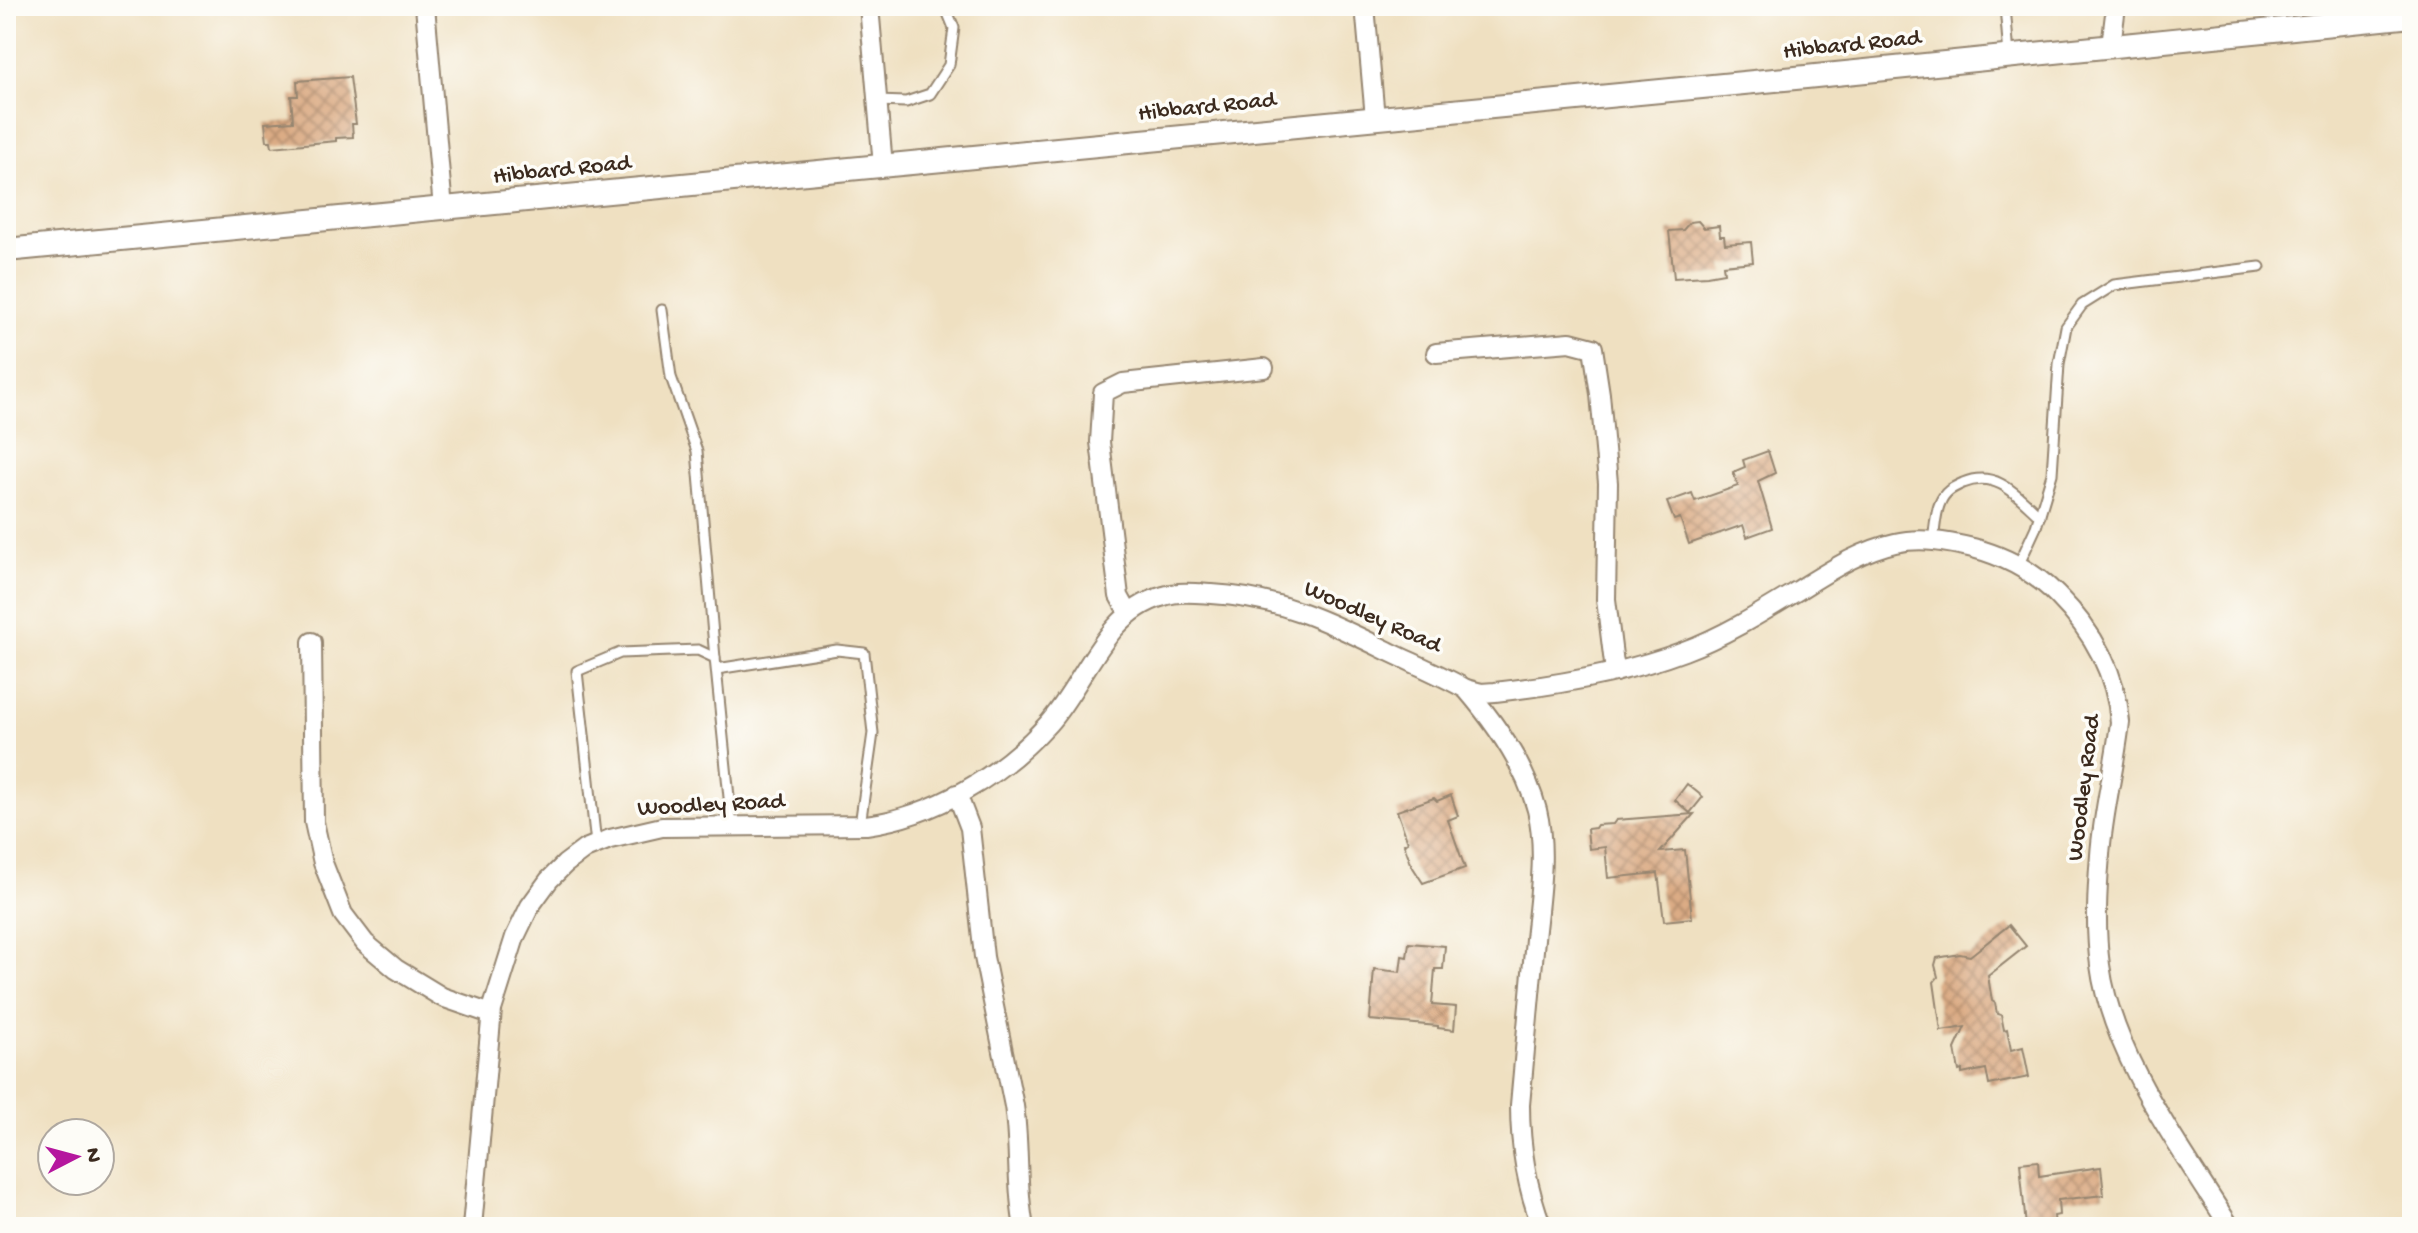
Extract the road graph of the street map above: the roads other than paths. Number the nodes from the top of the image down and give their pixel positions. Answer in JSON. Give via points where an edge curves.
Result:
{"nodes":[{"id":1,"x":425,"y":6,"type":"edge"},
{"id":2,"x":869,"y":6,"type":"edge"},
{"id":3,"x":945,"y":6,"type":"edge"},
{"id":4,"x":1365,"y":6,"type":"edge"},
{"id":5,"x":2005,"y":6,"type":"edge"},
{"id":6,"x":2116,"y":6,"type":"edge"},
{"id":7,"x":2412,"y":16,"type":"edge"},
{"id":8,"x":2111,"y":46,"type":"junction"},
{"id":9,"x":2009,"y":56,"type":"junction"},
{"id":10,"x":877,"y":101,"type":"junction"},
{"id":11,"x":1375,"y":118,"type":"junction"},
{"id":12,"x":883,"y":166,"type":"junction"},
{"id":13,"x":443,"y":209,"type":"junction"},
{"id":14,"x":6,"y":250,"type":"edge"},
{"id":15,"x":2260,"y":267,"type":"dead end"},
{"id":16,"x":662,"y":310,"type":"dead end"},
{"id":17,"x":1436,"y":353,"type":"dead end"},
{"id":18,"x":1264,"y":368,"type":"dead end"},
{"id":19,"x":2040,"y":516,"type":"junction"},
{"id":20,"x":1933,"y":541,"type":"junction"},
{"id":21,"x":2018,"y":566,"type":"junction"},
{"id":22,"x":1129,"y":614,"type":"junction"},
{"id":23,"x":312,"y":642,"type":"dead end"},
{"id":24,"x":715,"y":658,"type":"junction"},
{"id":25,"x":717,"y":669,"type":"junction"},
{"id":26,"x":1615,"y":672,"type":"junction"},
{"id":27,"x":1466,"y":689,"type":"junction"},
{"id":28,"x":957,"y":794,"type":"junction"},
{"id":29,"x":860,"y":825,"type":"junction"},
{"id":30,"x":732,"y":827,"type":"junction"},
{"id":31,"x":596,"y":844,"type":"junction"},
{"id":32,"x":491,"y":1014,"type":"junction"},
{"id":33,"x":472,"y":1227,"type":"edge"},
{"id":34,"x":1024,"y":1227,"type":"edge"},
{"id":35,"x":1542,"y":1227,"type":"edge"},
{"id":36,"x":2230,"y":1227,"type":"edge"}],
"edges":[{"from":1,"to":13,"type":"street"},
{"from":2,"to":10,"type":"street"},
{"from":3,"to":10,"type":"lane","via":[[954,28],[949,65],[930,94],[906,102]]},
{"from":4,"to":11,"type":"street"},
{"from":5,"to":9,"type":"lane"},
{"from":6,"to":8,"type":"street"},
{"from":7,"to":8,"type":"street","name":"Hibbard Road"},
{"from":8,"to":9,"type":"street","name":"Hibbard Road"},
{"from":9,"to":11,"type":"street","name":"Hibbard Road"},
{"from":10,"to":12,"type":"street"},
{"from":11,"to":12,"type":"street","name":"Hibbard Road"},
{"from":12,"to":13,"type":"street","name":"Hibbard Road"},
{"from":13,"to":14,"type":"street","name":"Hibbard Road"},
{"from":15,"to":19,"type":"lane","via":[[2114,285],[2082,305],[2066,327],[2052,474]]},
{"from":16,"to":24,"type":"lane","via":[[671,377],[697,451]]},
{"from":17,"to":26,"type":"street","via":[[1570,342],[1593,348],[1608,483],[1606,599]]},
{"from":18,"to":22,"type":"street","via":[[1123,383],[1103,393],[1100,442],[1119,596]]},
{"from":19,"to":20,"type":"lane","via":[[2013,490],[1976,478],[1947,491],[1938,505]]},
{"from":19,"to":21,"type":"lane"},
{"from":20,"to":21,"type":"street","name":"Woodley Road","via":[[1990,552]]},
{"from":20,"to":26,"type":"street","name":"Woodley Road","via":[[1873,549],[1730,630],[1687,650]]},
{"from":21,"to":36,"type":"street","name":"Woodley Road","via":[[2072,610],[2113,681],[2120,722],[2100,854],[2100,968],[2121,1039],[2142,1084]]},
{"from":22,"to":27,"type":"street","name":"Woodley Road","via":[[1165,595],[1189,593],[1279,603]]},
{"from":22,"to":28,"type":"street","name":"Woodley Road","via":[[1049,723],[1020,752]]},
{"from":23,"to":32,"type":"street","via":[[314,822],[343,914],[365,943],[396,969],[442,997]]},
{"from":24,"to":25,"type":"lane"},
{"from":24,"to":31,"type":"lane","via":[[698,650],[620,653],[577,671]]},
{"from":25,"to":29,"type":"lane","via":[[837,650],[864,653],[873,733]]},
{"from":25,"to":30,"type":"lane"},
{"from":26,"to":27,"type":"street","name":"Woodley Road","via":[[1525,689]]},
{"from":27,"to":35,"type":"street","name":"Woodley Road","via":[[1511,752],[1537,812],[1541,862],[1520,1131]]},
{"from":28,"to":29,"type":"street","name":"Woodley Road","via":[[893,822]]},
{"from":28,"to":34,"type":"street","via":[[970,828],[984,957],[1018,1131]]},
{"from":29,"to":30,"type":"street","name":"Woodley Road"},
{"from":30,"to":31,"type":"street","name":"Woodley Road","via":[[662,827]]},
{"from":31,"to":32,"type":"street","name":"Woodley Road","via":[[565,864],[530,906],[503,968]]},
{"from":32,"to":33,"type":"street","name":"Woodley Road"}]}
